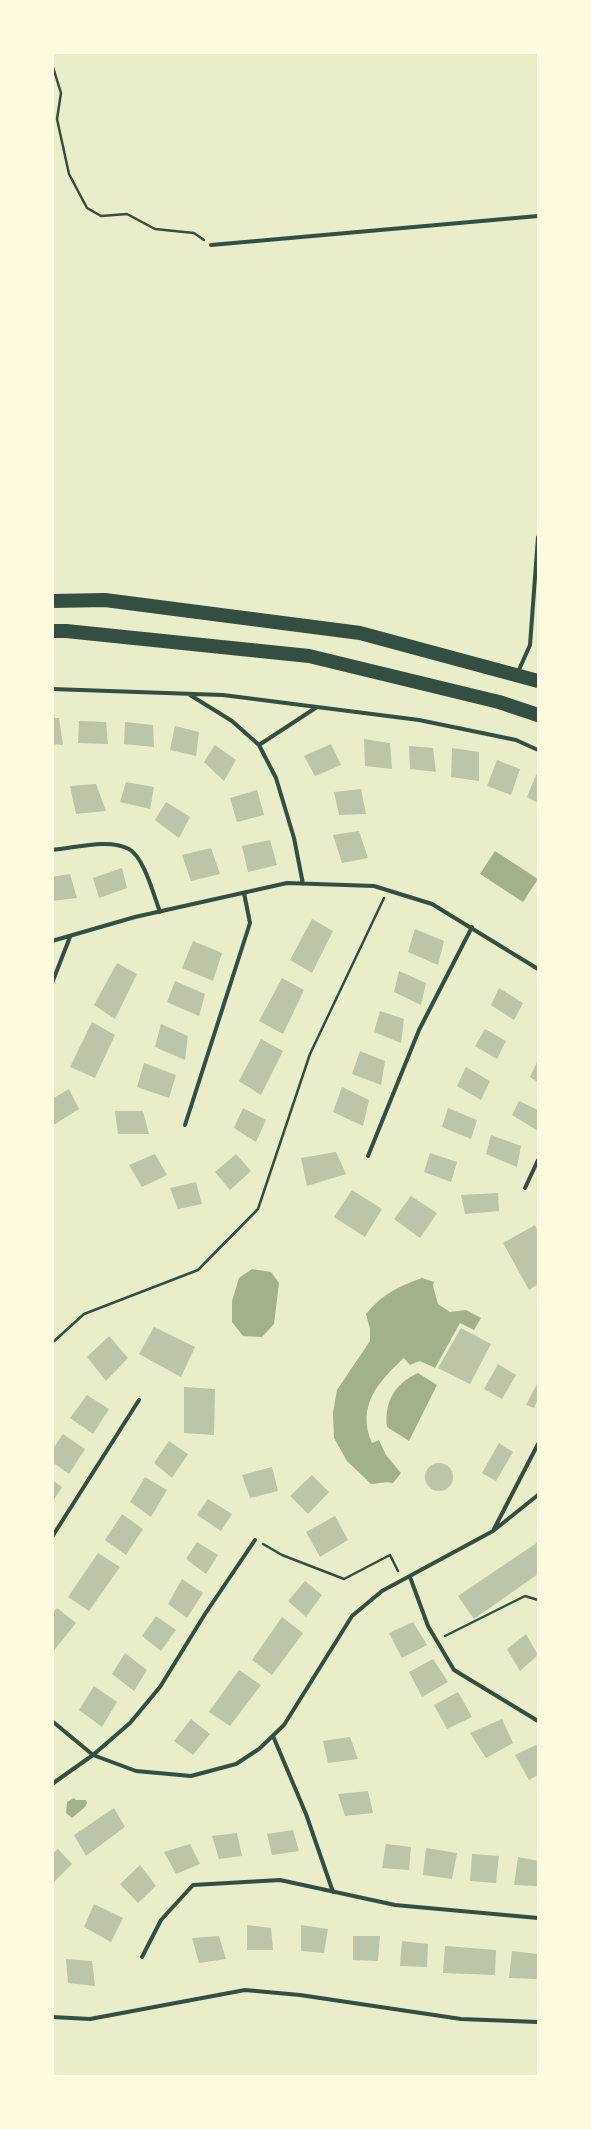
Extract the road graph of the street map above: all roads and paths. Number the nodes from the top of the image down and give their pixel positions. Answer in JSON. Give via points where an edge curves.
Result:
{"nodes":[{"id":1,"x":52,"y":64,"type":"edge"},
{"id":2,"x":538,"y":216,"type":"edge"},
{"id":3,"x":211,"y":245,"type":"joint"},
{"id":4,"x":538,"y":537,"type":"edge"},
{"id":5,"x":52,"y":601,"type":"edge"},
{"id":6,"x":52,"y":631,"type":"edge"},
{"id":7,"x":516,"y":675,"type":"junction"},
{"id":8,"x":538,"y":682,"type":"edge"},
{"id":9,"x":52,"y":689,"type":"edge"},
{"id":10,"x":188,"y":694,"type":"junction"},
{"id":11,"x":317,"y":707,"type":"junction"},
{"id":12,"x":538,"y":716,"type":"edge"},
{"id":13,"x":259,"y":745,"type":"junction"},
{"id":14,"x":538,"y":750,"type":"edge"},
{"id":15,"x":52,"y":850,"type":"edge"},
{"id":16,"x":303,"y":884,"type":"junction"},
{"id":17,"x":388,"y":890,"type":"junction"},
{"id":18,"x":244,"y":893,"type":"junction"},
{"id":19,"x":160,"y":912,"type":"junction"},
{"id":20,"x":472,"y":927,"type":"junction"},
{"id":21,"x":70,"y":937,"type":"junction"},
{"id":22,"x":52,"y":941,"type":"edge"},
{"id":23,"x":538,"y":969,"type":"edge"},
{"id":24,"x":52,"y":983,"type":"edge"},
{"id":25,"x":185,"y":1125,"type":"dead end"},
{"id":26,"x":368,"y":1156,"type":"dead end"},
{"id":27,"x":538,"y":1160,"type":"edge"},
{"id":28,"x":525,"y":1188,"type":"dead end"},
{"id":29,"x":52,"y":1343,"type":"edge"},
{"id":30,"x":139,"y":1400,"type":"dead end"},
{"id":31,"x":538,"y":1444,"type":"edge"},
{"id":32,"x":538,"y":1495,"type":"edge"},
{"id":33,"x":493,"y":1531,"type":"junction"},
{"id":34,"x":52,"y":1537,"type":"edge"},
{"id":35,"x":255,"y":1540,"type":"joint"},
{"id":36,"x":410,"y":1577,"type":"junction"},
{"id":37,"x":403,"y":1580,"type":"junction"},
{"id":38,"x":538,"y":1600,"type":"edge"},
{"id":39,"x":436,"y":1640,"type":"junction"},
{"id":40,"x":538,"y":1720,"type":"edge"},
{"id":41,"x":52,"y":1722,"type":"edge"},
{"id":42,"x":273,"y":1736,"type":"junction"},
{"id":43,"x":93,"y":1754,"type":"junction"},
{"id":44,"x":52,"y":1784,"type":"edge"},
{"id":45,"x":333,"y":1892,"type":"junction"},
{"id":46,"x":538,"y":1918,"type":"edge"},
{"id":47,"x":142,"y":1958,"type":"dead end"},
{"id":48,"x":52,"y":2017,"type":"edge"},
{"id":49,"x":538,"y":2022,"type":"edge"}],
"edges":[{"from":1,"to":3,"type":"path","via":[[61,92],[58,118],[69,174],[88,208],[101,216],[127,214],[155,229],[194,233]]},
{"from":2,"to":3,"type":"lane"},
{"from":4,"to":7,"type":"lane","via":[[530,645]]},
{"from":5,"to":7,"type":"highway","via":[[105,600],[360,633]]},
{"from":6,"to":12,"type":"highway","via":[[309,656],[498,702]]},
{"from":7,"to":8,"type":"highway"},
{"from":9,"to":10,"type":"lane"},
{"from":10,"to":11,"type":"lane","via":[[223,695]]},
{"from":10,"to":13,"type":"lane","via":[[232,721]]},
{"from":11,"to":13,"type":"lane"},
{"from":11,"to":14,"type":"lane","via":[[419,720],[516,740]]},
{"from":13,"to":16,"type":"lane","via":[[276,778],[294,838]]},
{"from":15,"to":19,"type":"lane","via":[[109,844],[131,850],[143,867]]},
{"from":16,"to":17,"type":"lane","via":[[374,886]]},
{"from":16,"to":18,"type":"lane"},
{"from":17,"to":20,"type":"lane","via":[[432,904]]},
{"from":17,"to":29,"type":"path","via":[[310,1054],[258,1209],[198,1270],[84,1314]]},
{"from":18,"to":19,"type":"lane"},
{"from":18,"to":25,"type":"lane","via":[[250,923]]},
{"from":19,"to":21,"type":"lane"},
{"from":20,"to":23,"type":"lane"},
{"from":20,"to":26,"type":"lane","via":[[419,1030]]},
{"from":21,"to":22,"type":"lane"},
{"from":21,"to":24,"type":"lane"},
{"from":27,"to":28,"type":"lane"},
{"from":30,"to":34,"type":"lane"},
{"from":31,"to":33,"type":"lane"},
{"from":32,"to":33,"type":"lane"},
{"from":33,"to":36,"type":"lane"},
{"from":35,"to":37,"type":"path","via":[[282,1555],[344,1579],[390,1554]]},
{"from":35,"to":43,"type":"lane","via":[[160,1687],[130,1723]]},
{"from":36,"to":37,"type":"lane"},
{"from":36,"to":39,"type":"lane"},
{"from":37,"to":42,"type":"lane","via":[[352,1616],[284,1725]]},
{"from":38,"to":39,"type":"path","via":[[525,1596]]},
{"from":39,"to":40,"type":"lane","via":[[454,1670]]},
{"from":41,"to":43,"type":"lane"},
{"from":42,"to":43,"type":"lane","via":[[236,1764],[192,1776],[136,1771]]},
{"from":42,"to":45,"type":"lane","via":[[306,1814]]},
{"from":43,"to":44,"type":"lane"},
{"from":45,"to":46,"type":"lane","via":[[395,1905]]},
{"from":45,"to":47,"type":"lane","via":[[280,1880],[193,1885],[161,1920]]},
{"from":48,"to":49,"type":"lane","via":[[90,2019],[245,1990],[461,2019]]}]}
